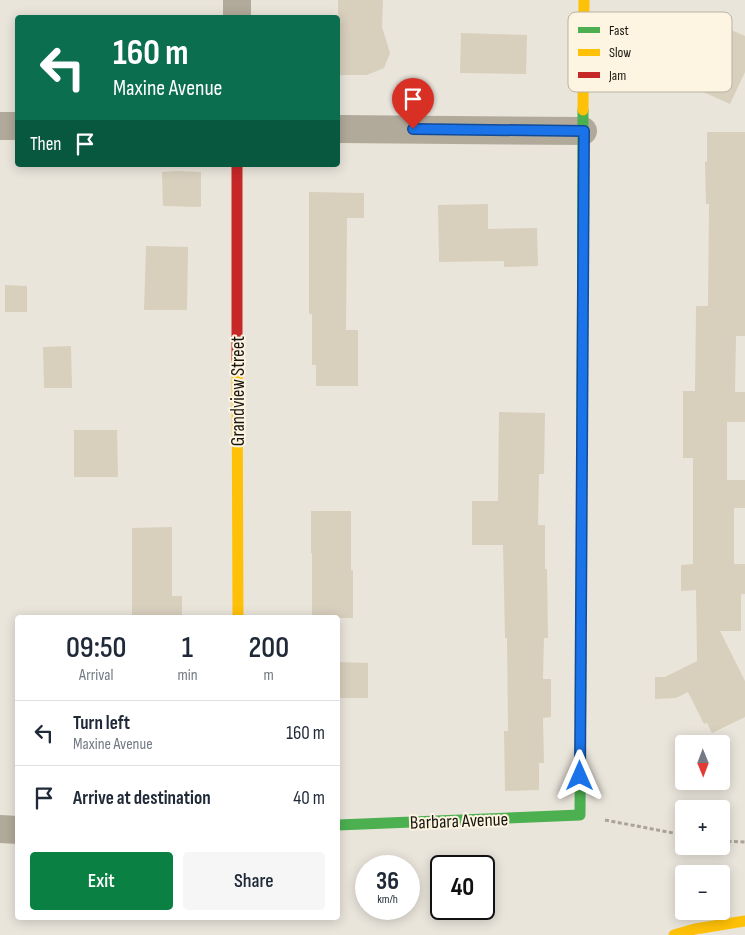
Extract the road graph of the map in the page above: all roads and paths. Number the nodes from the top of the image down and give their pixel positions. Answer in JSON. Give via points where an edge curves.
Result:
{"nodes":[{"id":1,"x":237,"y":0,"type":"edge"},
{"id":2,"x":237,"y":15,"type":"edge"},
{"id":3,"x":584,"y":92,"type":"edge"},
{"id":4,"x":0,"y":126,"type":"edge"},
{"id":5,"x":15,"y":126,"type":"edge"},
{"id":6,"x":340,"y":129,"type":"edge"},
{"id":7,"x":584,"y":131,"type":"junction"},
{"id":8,"x":237,"y":167,"type":"edge"},
{"id":9,"x":238,"y":615,"type":"edge"},
{"id":10,"x":580,"y":815,"type":"junction"},
{"id":11,"x":340,"y":825,"type":"edge"},
{"id":12,"x":0,"y":829,"type":"edge"},
{"id":13,"x":15,"y":830,"type":"edge"},
{"id":14,"x":675,"y":833,"type":"edge"},
{"id":15,"x":730,"y":841,"type":"edge"},
{"id":16,"x":745,"y":842,"type":"edge"},
{"id":17,"x":745,"y":921,"type":"edge"},
{"id":18,"x":674,"y":935,"type":"edge"}],
"edges":[{"from":1,"to":2,"type":"street"},
{"from":3,"to":7,"type":"street"},
{"from":4,"to":5,"type":"street"},
{"from":6,"to":7,"type":"street"},
{"from":7,"to":10,"type":"street"},
{"from":8,"to":9,"type":"street","name":"Grandview Street"},
{"from":10,"to":11,"type":"street","name":"Barbara Avenue"},
{"from":10,"to":14,"type":"path"},
{"from":12,"to":13,"type":"street"},
{"from":15,"to":16,"type":"path"},
{"from":17,"to":18,"type":"street"}]}
